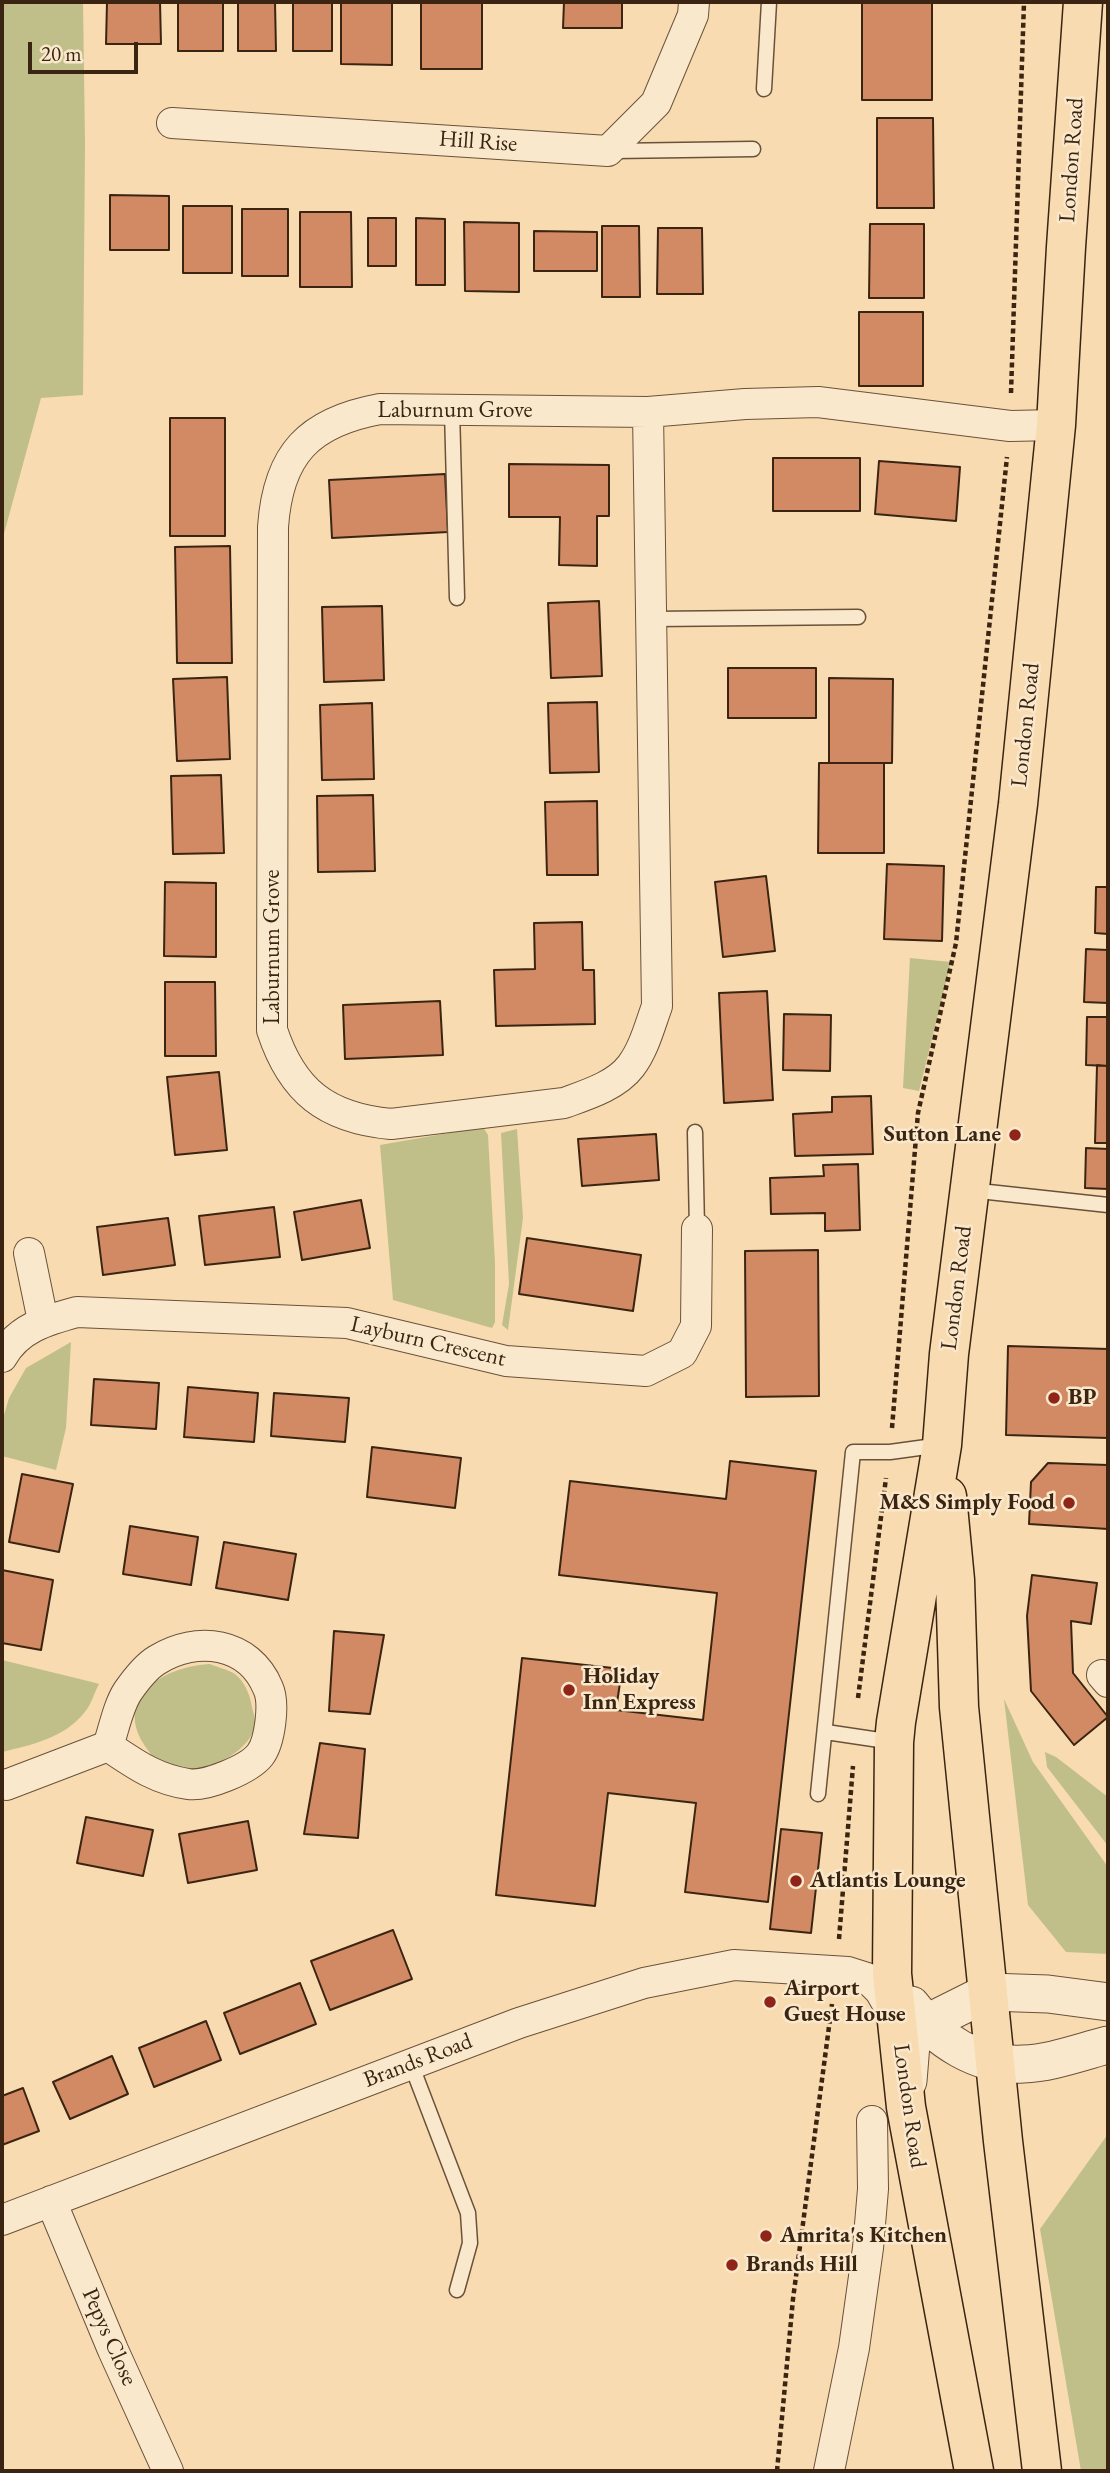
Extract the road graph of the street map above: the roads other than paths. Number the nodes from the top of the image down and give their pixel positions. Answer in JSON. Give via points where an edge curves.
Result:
{"nodes":[{"id":1,"x":694,"y":2,"type":"edge"},
{"id":2,"x":769,"y":2,"type":"edge"},
{"id":3,"x":1083,"y":2,"type":"edge"},
{"id":4,"x":764,"y":89,"type":"dead end"},
{"id":5,"x":172,"y":123,"type":"dead end"},
{"id":6,"x":752,"y":149,"type":"dead end"},
{"id":7,"x":608,"y":151,"type":"junction"},
{"id":8,"x":452,"y":410,"type":"junction"},
{"id":9,"x":648,"y":411,"type":"junction"},
{"id":10,"x":1056,"y":425,"type":"junction"},
{"id":11,"x":457,"y":598,"type":"dead end"},
{"id":12,"x":858,"y":617,"type":"dead end"},
{"id":13,"x":652,"y":619,"type":"junction"},
{"id":14,"x":695,"y":1132,"type":"dead end"},
{"id":15,"x":969,"y":1189,"type":"junction"},
{"id":16,"x":1108,"y":1205,"type":"edge"},
{"id":17,"x":697,"y":1229,"type":"joint"},
{"id":18,"x":29,"y":1253,"type":"dead end"},
{"id":19,"x":43,"y":1321,"type":"junction"},
{"id":20,"x":2,"y":1357,"type":"edge"},
{"id":21,"x":943,"y":1445,"type":"junction"},
{"id":22,"x":826,"y":1732,"type":"junction"},
{"id":23,"x":894,"y":1742,"type":"junction"},
{"id":24,"x":108,"y":1746,"type":"junction"},
{"id":25,"x":2,"y":1784,"type":"edge"},
{"id":26,"x":818,"y":1794,"type":"dead end"},
{"id":27,"x":892,"y":1915,"type":"junction"},
{"id":28,"x":842,"y":1972,"type":"junction"},
{"id":29,"x":988,"y":1975,"type":"junction"},
{"id":30,"x":1108,"y":2002,"type":"edge"},
{"id":31,"x":912,"y":2023,"type":"junction"},
{"id":32,"x":1108,"y":2045,"type":"edge"},
{"id":33,"x":1048,"y":2061,"type":"junction"},
{"id":34,"x":996,"y":2062,"type":"junction"},
{"id":35,"x":411,"y":2064,"type":"junction"},
{"id":36,"x":889,"y":2114,"type":"junction"},
{"id":37,"x":1003,"y":2141,"type":"junction"},
{"id":38,"x":51,"y":2201,"type":"junction"},
{"id":39,"x":2,"y":2220,"type":"edge"},
{"id":40,"x":457,"y":2290,"type":"dead end"},
{"id":41,"x":168,"y":2471,"type":"edge"},
{"id":42,"x":829,"y":2471,"type":"edge"},
{"id":43,"x":974,"y":2471,"type":"edge"},
{"id":44,"x":1042,"y":2471,"type":"edge"}],
"edges":[{"from":1,"to":7,"type":"street","via":[[693,15],[656,103]]},
{"from":2,"to":4,"type":"lane"},
{"from":3,"to":10,"type":"highway","name":"London Road"},
{"from":5,"to":7,"type":"street","name":"Hill Rise"},
{"from":6,"to":7,"type":"lane"},
{"from":8,"to":9,"type":"street","name":"Laburnum Grove"},
{"from":8,"to":11,"type":"lane"},
{"from":8,"to":13,"type":"street","name":"Laburnum Grove","via":[[380,409],[331,423],[295,453],[275,497],[272,1030],[289,1070],[323,1104],[364,1121],[391,1124],[564,1103],[601,1088],[631,1067],[657,1006]]},
{"from":9,"to":10,"type":"street","name":"Laburnum Grove","via":[[818,402],[1010,425]]},
{"from":9,"to":13,"type":"street","name":"Laburnum Grove"},
{"from":10,"to":15,"type":"highway","name":"London Road","via":[[1018,804]]},
{"from":12,"to":13,"type":"lane"},
{"from":14,"to":17,"type":"lane"},
{"from":15,"to":16,"type":"lane"},
{"from":15,"to":21,"type":"highway","name":"London Road"},
{"from":17,"to":19,"type":"street","name":"Layburn Crescent","via":[[696,1326],[682,1353],[646,1371],[506,1362],[347,1323],[77,1312]]},
{"from":18,"to":19,"type":"street"},
{"from":19,"to":20,"type":"street","name":"Layburn Crescent","via":[[10,1343]]},
{"from":21,"to":22,"type":"lane","via":[[853,1452]]},
{"from":21,"to":23,"type":"highway","name":"London Road"},
{"from":21,"to":29,"type":"highway","name":"London Road","via":[[955,1580],[959,1707]]},
{"from":22,"to":23,"type":"lane"},
{"from":22,"to":26,"type":"lane"},
{"from":23,"to":27,"type":"highway","name":"London Road"},
{"from":24,"to":24,"type":"street","via":[[152,1775],[191,1785],[228,1777],[260,1755],[271,1729],[270,1690],[250,1660],[219,1645],[184,1647],[155,1661],[127,1692]]},
{"from":24,"to":25,"type":"street"},
{"from":27,"to":28,"type":"street","via":[[871,1962]]},
{"from":27,"to":31,"type":"highway","name":"London Road","via":[[892,1974]]},
{"from":28,"to":31,"type":"street","via":[[867,1978]]},
{"from":28,"to":35,"type":"street","name":"Brands Road","via":[[734,1965],[644,1983]]},
{"from":29,"to":30,"type":"street","via":[[995,1973],[1010,1986],[1033,1994]]},
{"from":29,"to":31,"type":"street"},
{"from":29,"to":34,"type":"highway","name":"London Road"},
{"from":31,"to":34,"type":"street"},
{"from":31,"to":36,"type":"highway","name":"London Road"},
{"from":32,"to":33,"type":"street"},
{"from":33,"to":34,"type":"street"},
{"from":33,"to":37,"type":"street","via":[[1014,2088]]},
{"from":34,"to":37,"type":"highway","name":"London Road"},
{"from":35,"to":38,"type":"street","name":"Brands Road"},
{"from":35,"to":40,"type":"lane","via":[[468,2213],[470,2243]]},
{"from":36,"to":42,"type":"street","via":[[873,2189],[854,2348]]},
{"from":36,"to":43,"type":"highway","name":"London Road"},
{"from":37,"to":44,"type":"highway","name":"London Road"},
{"from":38,"to":39,"type":"street","name":"Brands Road"},
{"from":38,"to":41,"type":"street","name":"Pepys Close"}]}
